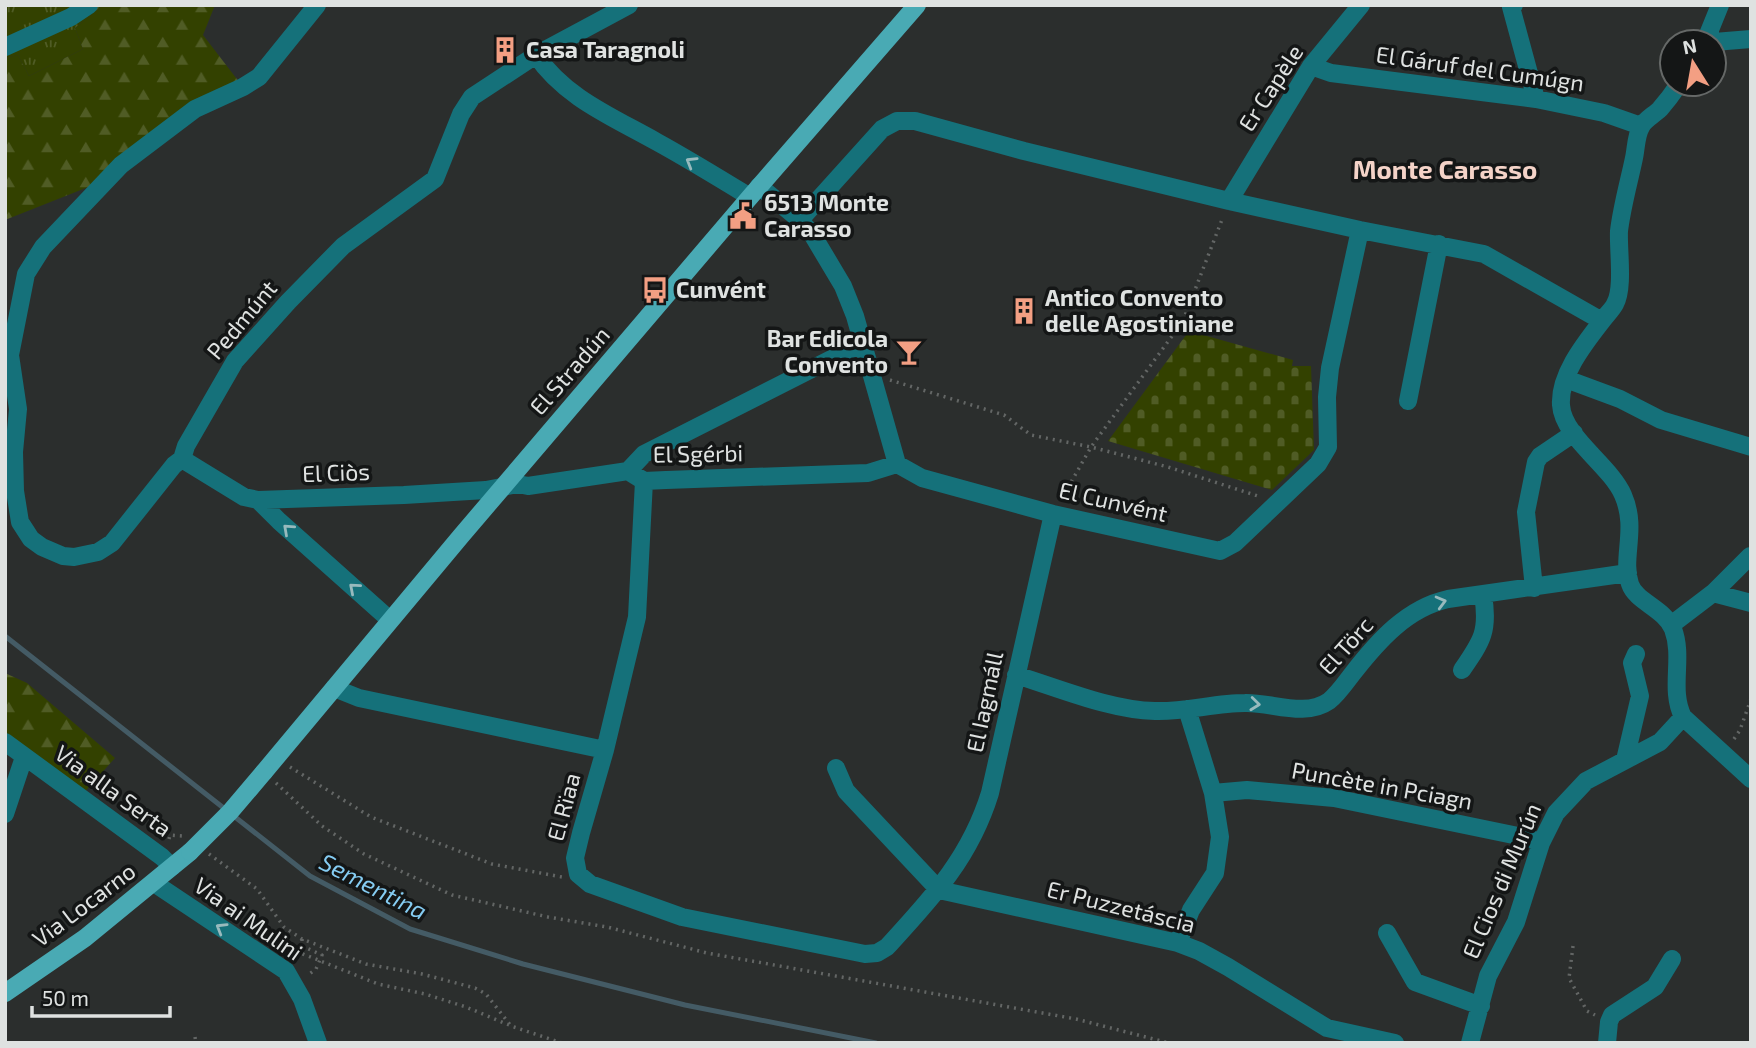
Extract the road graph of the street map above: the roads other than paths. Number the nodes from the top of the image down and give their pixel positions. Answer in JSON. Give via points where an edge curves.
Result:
{"nodes":[{"id":1,"x":89,"y":5,"type":"edge"},
{"id":2,"x":317,"y":5,"type":"edge"},
{"id":3,"x":629,"y":5,"type":"edge"},
{"id":4,"x":917,"y":5,"type":"edge"},
{"id":5,"x":1361,"y":5,"type":"edge"},
{"id":6,"x":1514,"y":5,"type":"edge"},
{"id":7,"x":1720,"y":5,"type":"edge"},
{"id":8,"x":1711,"y":28,"type":"edge"},
{"id":9,"x":1751,"y":39,"type":"edge"},
{"id":10,"x":1728,"y":41,"type":"edge"},
{"id":11,"x":6,"y":47,"type":"edge"},
{"id":12,"x":536,"y":55,"type":"junction"},
{"id":13,"x":1311,"y":66,"type":"junction"},
{"id":14,"x":1668,"y":98,"type":"edge"},
{"id":15,"x":1536,"y":99,"type":"junction"},
{"id":16,"x":1641,"y":126,"type":"junction"},
{"id":17,"x":755,"y":192,"type":"junction"},
{"id":18,"x":1229,"y":201,"type":"junction"},
{"id":19,"x":800,"y":220,"type":"junction"},
{"id":20,"x":1360,"y":230,"type":"junction"},
{"id":21,"x":1439,"y":244,"type":"junction"},
{"id":22,"x":1602,"y":321,"type":"junction"},
{"id":23,"x":863,"y":343,"type":"junction"},
{"id":24,"x":1566,"y":379,"type":"junction"},
{"id":25,"x":1408,"y":401,"type":"dead end"},
{"id":26,"x":1574,"y":433,"type":"junction"},
{"id":27,"x":1751,"y":447,"type":"edge"},
{"id":28,"x":182,"y":458,"type":"junction"},
{"id":29,"x":897,"y":464,"type":"junction"},
{"id":30,"x":628,"y":471,"type":"junction"},
{"id":31,"x":644,"y":481,"type":"junction"},
{"id":32,"x":503,"y":487,"type":"junction"},
{"id":33,"x":258,"y":500,"type":"junction"},
{"id":34,"x":1053,"y":514,"type":"junction"},
{"id":35,"x":1750,"y":556,"type":"edge"},
{"id":36,"x":1628,"y":573,"type":"junction"},
{"id":37,"x":1534,"y":588,"type":"junction"},
{"id":38,"x":1713,"y":593,"type":"junction"},
{"id":39,"x":1483,"y":595,"type":"junction"},
{"id":40,"x":1751,"y":603,"type":"edge"},
{"id":41,"x":390,"y":620,"type":"junction"},
{"id":42,"x":1671,"y":625,"type":"junction"},
{"id":43,"x":1636,"y":654,"type":"dead end"},
{"id":44,"x":1462,"y":670,"type":"dead end"},
{"id":45,"x":1016,"y":675,"type":"junction"},
{"id":46,"x":334,"y":688,"type":"junction"},
{"id":47,"x":1187,"y":709,"type":"junction"},
{"id":48,"x":1683,"y":717,"type":"junction"},
{"id":49,"x":5,"y":743,"type":"edge"},
{"id":50,"x":605,"y":750,"type":"junction"},
{"id":51,"x":24,"y":757,"type":"junction"},
{"id":52,"x":1625,"y":761,"type":"junction"},
{"id":53,"x":270,"y":766,"type":"joint"},
{"id":54,"x":836,"y":768,"type":"dead end"},
{"id":55,"x":1751,"y":779,"type":"edge"},
{"id":56,"x":8,"y":788,"type":"edge"},
{"id":57,"x":1213,"y":793,"type":"junction"},
{"id":58,"x":5,"y":814,"type":"edge"},
{"id":59,"x":1541,"y":843,"type":"junction"},
{"id":60,"x":172,"y":867,"type":"junction"},
{"id":61,"x":154,"y":883,"type":"junction"},
{"id":62,"x":939,"y":890,"type":"junction"},
{"id":63,"x":1387,"y":933,"type":"dead end"},
{"id":64,"x":1178,"y":943,"type":"junction"},
{"id":65,"x":1672,"y":959,"type":"dead end"},
{"id":66,"x":5,"y":993,"type":"edge"},
{"id":67,"x":1481,"y":1006,"type":"junction"},
{"id":68,"x":316,"y":1042,"type":"edge"},
{"id":69,"x":1395,"y":1043,"type":"edge"},
{"id":70,"x":1470,"y":1043,"type":"edge"},
{"id":71,"x":1607,"y":1043,"type":"edge"}],
"edges":[{"from":1,"to":11,"type":"street"},
{"from":2,"to":28,"type":"street","name":"Pedmúnt","via":[[259,77],[195,109],[121,165],[43,247],[26,274],[10,364],[18,409],[14,452],[18,508],[25,533],[63,556],[104,549]]},
{"from":3,"to":12,"type":"street","name":"Pedmúnt"},
{"from":4,"to":17,"type":"main road","name":"El Stradún"},
{"from":5,"to":13,"type":"street","name":"Er Capèle"},
{"from":6,"to":15,"type":"street","via":[[1511,8]]},
{"from":7,"to":8,"type":"street"},
{"from":9,"to":10,"type":"street"},
{"from":17,"to":12,"type":"street","one_way":true,"via":[[576,97]]},
{"from":12,"to":28,"type":"street","name":"Pedmúnt","via":[[472,97],[435,179],[343,246],[235,361]]},
{"from":13,"to":15,"type":"street","name":"El Gáruf del Cumúgn","via":[[1331,73]]},
{"from":13,"to":18,"type":"street","name":"Er Capèle"},
{"from":14,"to":16,"type":"street"},
{"from":15,"to":16,"type":"street","name":"El Gáruf del Cumúgn"},
{"from":16,"to":22,"type":"street","via":[[1623,199],[1616,303]]},
{"from":17,"to":19,"type":"street"},
{"from":17,"to":32,"type":"main road","name":"El Stradún"},
{"from":18,"to":19,"type":"street","via":[[905,120],[882,130]]},
{"from":18,"to":20,"type":"street"},
{"from":19,"to":23,"type":"street","via":[[843,286]]},
{"from":20,"to":21,"type":"street"},
{"from":20,"to":34,"type":"street","name":"El Cunvént","via":[[1330,368],[1328,447],[1318,464],[1235,543],[1220,551]]},
{"from":21,"to":22,"type":"street","via":[[1484,254]]},
{"from":21,"to":25,"type":"street"},
{"from":22,"to":24,"type":"street"},
{"from":23,"to":29,"type":"street"},
{"from":23,"to":30,"type":"street","via":[[644,454]]},
{"from":24,"to":26,"type":"street","via":[[1561,404]]},
{"from":24,"to":27,"type":"street","via":[[1620,398],[1661,420]]},
{"from":26,"to":36,"type":"street","via":[[1624,497],[1631,528]]},
{"from":26,"to":37,"type":"street","via":[[1536,462],[1526,512]]},
{"from":28,"to":33,"type":"street","name":"El Ciòs","via":[[244,497]]},
{"from":29,"to":31,"type":"street","name":"El Sgérbi","via":[[868,473]]},
{"from":29,"to":34,"type":"street","name":"El Cunvént","via":[[922,478]]},
{"from":30,"to":31,"type":"street","name":"El Sgérbi"},
{"from":30,"to":32,"type":"street","name":"El Sgérbi"},
{"from":31,"to":50,"type":"street","name":"El Rïaa","via":[[637,617]]},
{"from":32,"to":33,"type":"street","name":"El Ciòs"},
{"from":32,"to":41,"type":"main road","name":"El Stradún"},
{"from":41,"to":33,"type":"street","one_way":true},
{"from":34,"to":45,"type":"street","name":"El Iagmáll"},
{"from":35,"to":38,"type":"street"},
{"from":36,"to":37,"type":"street","name":"El Törc"},
{"from":36,"to":42,"type":"street","via":[[1636,594]]},
{"from":37,"to":39,"type":"street","name":"El Törc"},
{"from":38,"to":40,"type":"street"},
{"from":38,"to":42,"type":"street"},
{"from":39,"to":44,"type":"street","via":[[1483,638]]},
{"from":47,"to":39,"type":"street","name":"El Törc","one_way":true,"via":[[1247,702],[1289,708],[1320,705],[1331,699],[1369,653],[1406,619],[1438,602]]},
{"from":41,"to":46,"type":"main road","name":"El Stradún"},
{"from":42,"to":48,"type":"street","via":[[1678,650],[1676,700]]},
{"from":43,"to":52,"type":"street","via":[[1632,663],[1640,696]]},
{"from":45,"to":47,"type":"street","name":"El Törc","via":[[1139,710]]},
{"from":45,"to":62,"type":"street","name":"El Iagmáll","via":[[984,813]]},
{"from":46,"to":50,"type":"street","via":[[359,698]]},
{"from":46,"to":53,"type":"main road","name":"El Stradún"},
{"from":47,"to":57,"type":"street"},
{"from":48,"to":52,"type":"street","name":"El Cios di Murún","via":[[1660,742]]},
{"from":48,"to":55,"type":"street"},
{"from":49,"to":51,"type":"street","name":"Via alla Serta"},
{"from":50,"to":62,"type":"street","name":"El Rïaa","via":[[575,858],[578,874],[590,884],[682,917],[872,955],[887,947]]},
{"from":51,"to":56,"type":"street","name":"Via alla Serta"},
{"from":51,"to":60,"type":"street","name":"Via alla Serta"},
{"from":52,"to":59,"type":"street","name":"El Cios di Murún","via":[[1595,775],[1573,793],[1556,813]]},
{"from":53,"to":60,"type":"main road","name":"Via Locarno","bridge":true},
{"from":54,"to":62,"type":"street","via":[[846,791]]},
{"from":56,"to":58,"type":"street","name":"Via alla Serta"},
{"from":57,"to":59,"type":"street","name":"Puncète in Pciagn","via":[[1247,790],[1334,798]]},
{"from":57,"to":64,"type":"street","via":[[1220,837],[1218,860]]},
{"from":59,"to":67,"type":"street","name":"El Cios di Murún","via":[[1516,922],[1488,976]]},
{"from":60,"to":61,"type":"main road","name":"Via Locarno"},
{"from":61,"to":66,"type":"main road","name":"Via Locarno"},
{"from":68,"to":61,"type":"street","name":"Via ai Mulini","one_way":true,"via":[[295,983],[286,971]]},
{"from":62,"to":64,"type":"street","name":"Er Puzzetáscia"},
{"from":63,"to":67,"type":"street","via":[[1415,982]]},
{"from":64,"to":69,"type":"street","name":"Er Puzzetáscia","via":[[1228,967],[1326,1028]]},
{"from":65,"to":71,"type":"street","via":[[1655,987],[1610,1018]]},
{"from":67,"to":70,"type":"street","name":"El Cios di Murún"}]}
